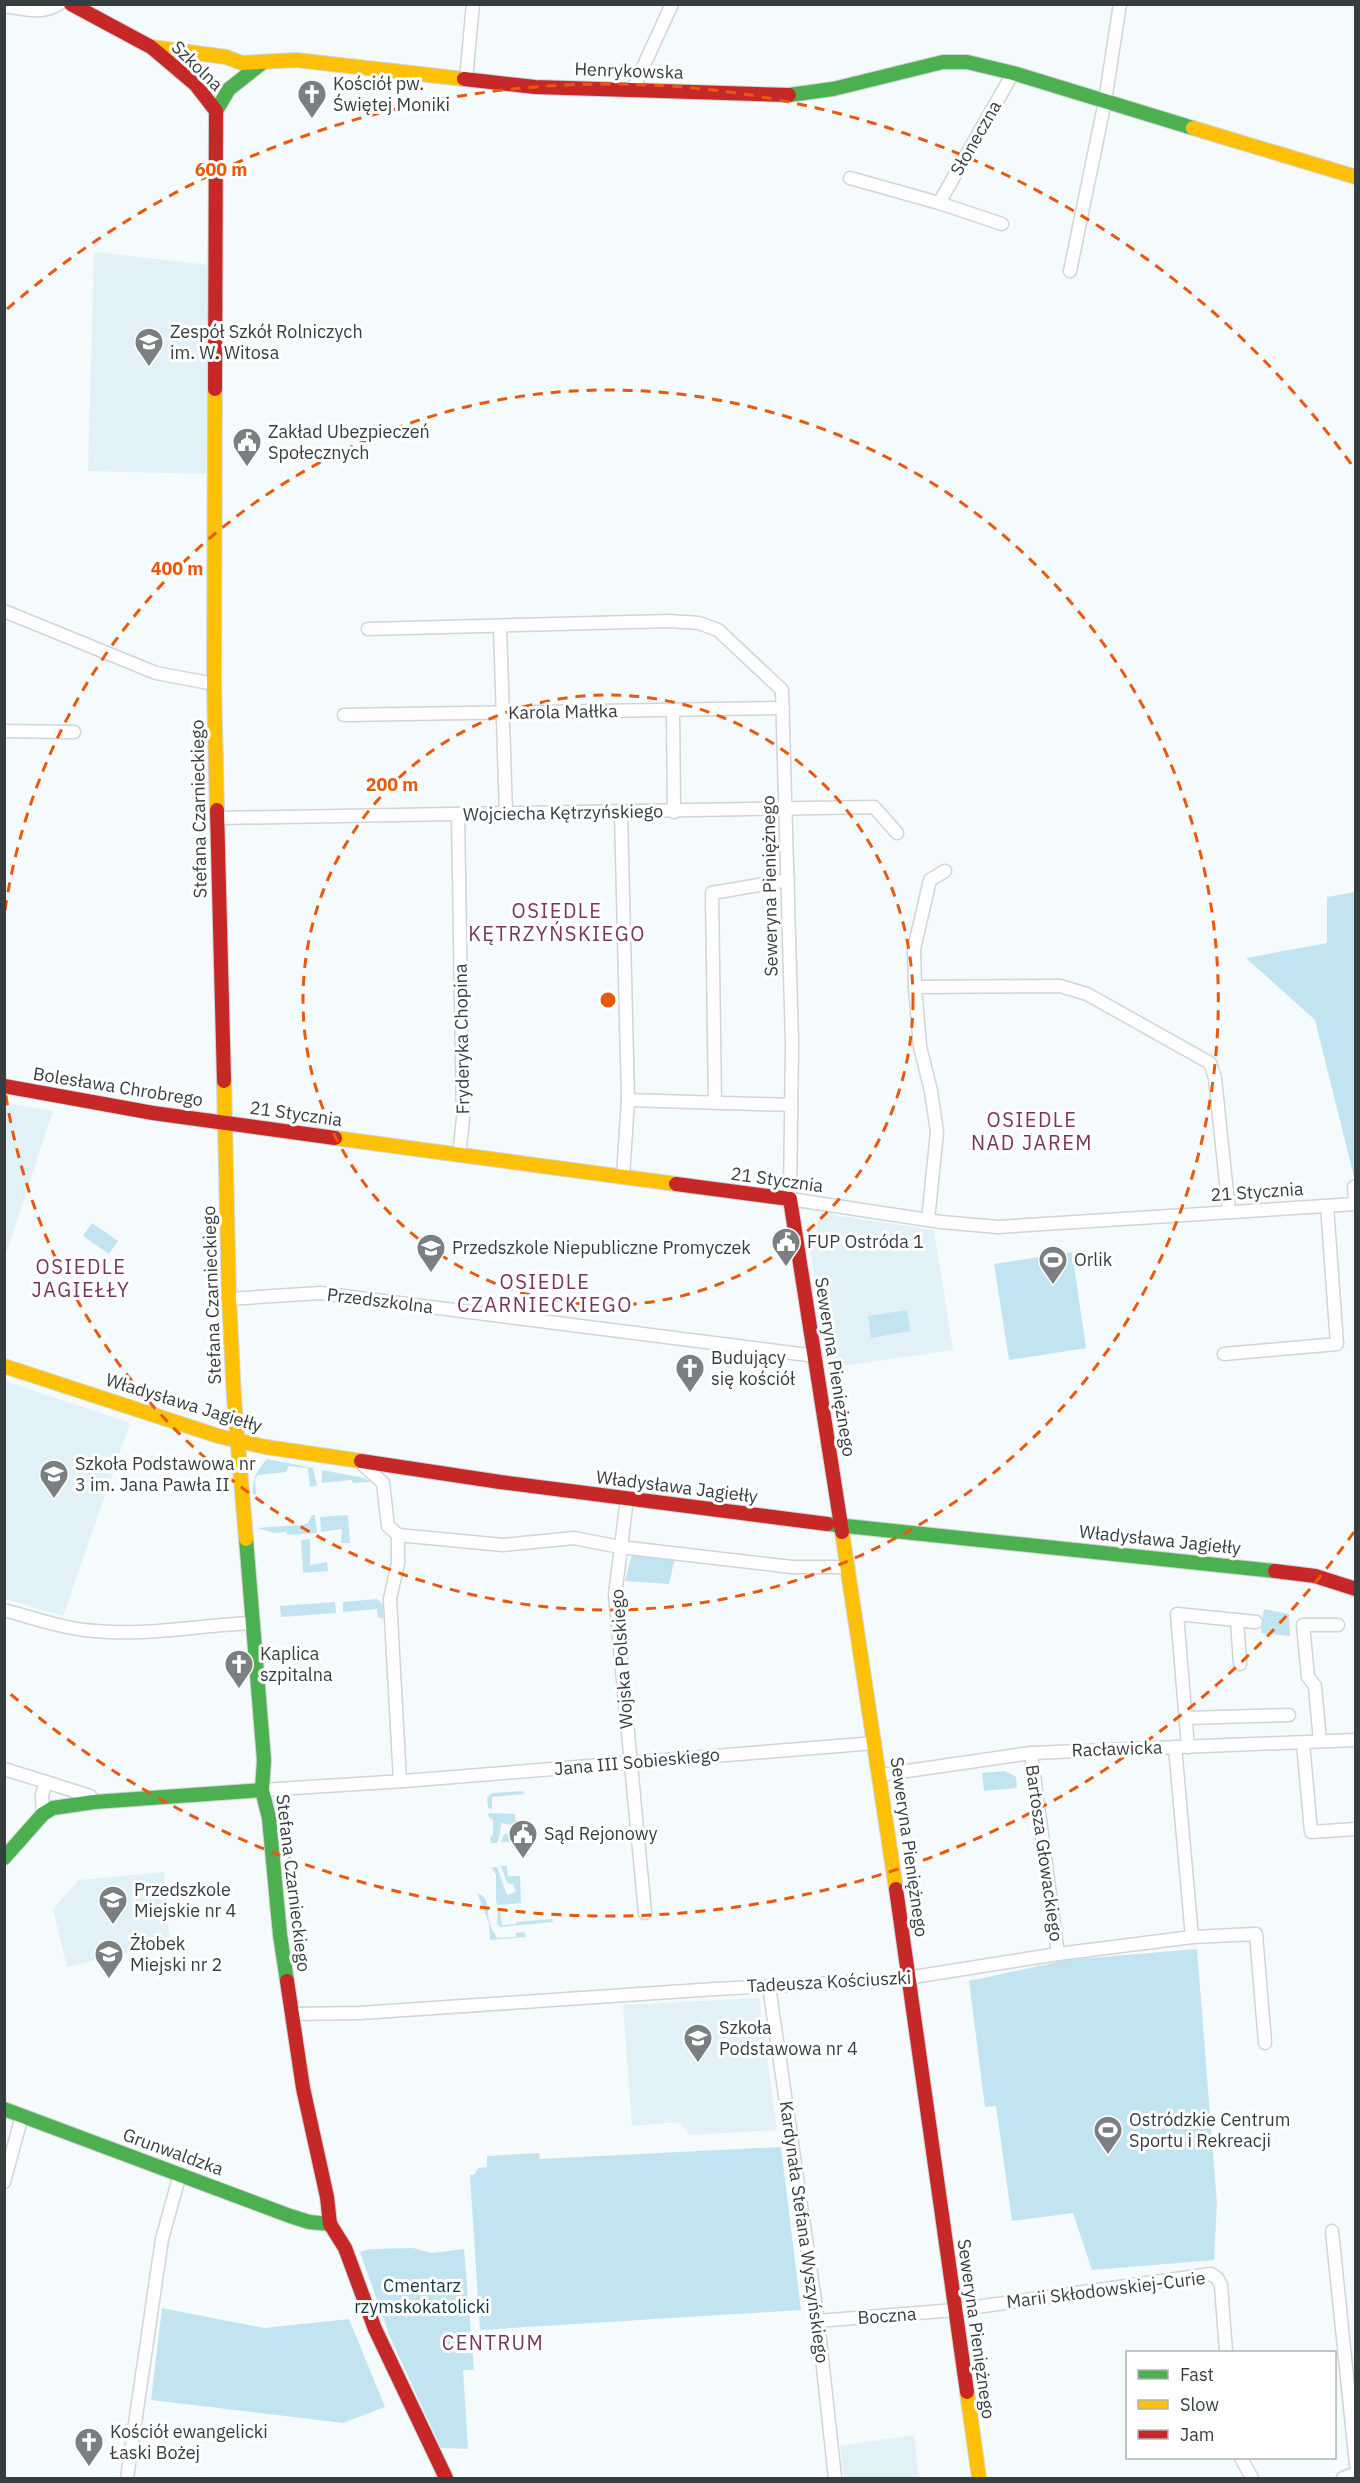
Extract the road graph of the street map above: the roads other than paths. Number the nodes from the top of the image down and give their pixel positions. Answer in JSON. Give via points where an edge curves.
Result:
{"nodes":[{"id":1,"x":59,"y":4,"type":"edge"},
{"id":2,"x":71,"y":4,"type":"edge"},
{"id":3,"x":473,"y":4,"type":"edge"},
{"id":4,"x":672,"y":4,"type":"edge"},
{"id":5,"x":1120,"y":4,"type":"edge"},
{"id":6,"x":4,"y":6,"type":"edge"},
{"id":7,"x":152,"y":47,"type":"junction"},
{"id":8,"x":183,"y":51,"type":"junction"},
{"id":9,"x":234,"y":63,"type":"junction"},
{"id":10,"x":262,"y":63,"type":"junction"},
{"id":11,"x":173,"y":67,"type":"junction"},
{"id":12,"x":1012,"y":73,"type":"junction"},
{"id":13,"x":237,"y":80,"type":"junction"},
{"id":14,"x":466,"y":80,"type":"junction"},
{"id":15,"x":196,"y":85,"type":"junction"},
{"id":16,"x":633,"y":89,"type":"junction"},
{"id":17,"x":222,"y":95,"type":"junction"},
{"id":18,"x":1105,"y":101,"type":"junction"},
{"id":19,"x":216,"y":111,"type":"junction"},
{"id":20,"x":1356,"y":177,"type":"edge"},
{"id":21,"x":850,"y":178,"type":"dead end"},
{"id":22,"x":939,"y":203,"type":"junction"},
{"id":23,"x":1002,"y":224,"type":"dead end"},
{"id":24,"x":217,"y":257,"type":"joint"},
{"id":25,"x":1070,"y":271,"type":"dead end"},
{"id":26,"x":4,"y":611,"type":"edge"},
{"id":27,"x":500,"y":627,"type":"junction"},
{"id":28,"x":368,"y":629,"type":"dead end"},
{"id":29,"x":214,"y":684,"type":"junction"},
{"id":30,"x":783,"y":708,"type":"junction"},
{"id":31,"x":673,"y":710,"type":"junction"},
{"id":32,"x":503,"y":712,"type":"junction"},
{"id":33,"x":344,"y":715,"type":"dead end"},
{"id":34,"x":4,"y":731,"type":"edge"},
{"id":35,"x":74,"y":732,"type":"dead end"},
{"id":36,"x":786,"y":810,"type":"junction"},
{"id":37,"x":621,"y":812,"type":"junction"},
{"id":38,"x":674,"y":812,"type":"junction"},
{"id":39,"x":506,"y":814,"type":"junction"},
{"id":40,"x":458,"y":815,"type":"junction"},
{"id":41,"x":217,"y":818,"type":"junction"},
{"id":42,"x":897,"y":833,"type":"dead end"},
{"id":43,"x":945,"y":871,"type":"dead end"},
{"id":44,"x":788,"y":880,"type":"junction"},
{"id":45,"x":915,"y":987,"type":"junction"},
{"id":46,"x":4,"y":1086,"type":"edge"},
{"id":47,"x":628,"y":1100,"type":"junction"},
{"id":48,"x":715,"y":1103,"type":"junction"},
{"id":49,"x":791,"y":1106,"type":"junction"},
{"id":50,"x":225,"y":1122,"type":"junction"},
{"id":51,"x":459,"y":1155,"type":"junction"},
{"id":52,"x":623,"y":1177,"type":"junction"},
{"id":53,"x":1354,"y":1187,"type":"dead end"},
{"id":54,"x":790,"y":1199,"type":"junction"},
{"id":55,"x":1355,"y":1204,"type":"edge"},
{"id":56,"x":1327,"y":1206,"type":"junction"},
{"id":57,"x":1229,"y":1212,"type":"junction"},
{"id":58,"x":928,"y":1220,"type":"junction"},
{"id":59,"x":229,"y":1299,"type":"junction"},
{"id":60,"x":1224,"y":1354,"type":"dead end"},
{"id":61,"x":816,"y":1356,"type":"junction"},
{"id":62,"x":4,"y":1366,"type":"edge"},
{"id":63,"x":238,"y":1441,"type":"junction"},
{"id":64,"x":355,"y":1459,"type":"junction"},
{"id":65,"x":627,"y":1499,"type":"junction"},
{"id":66,"x":842,"y":1526,"type":"junction"},
{"id":67,"x":398,"y":1534,"type":"junction"},
{"id":68,"x":620,"y":1547,"type":"junction"},
{"id":69,"x":848,"y":1567,"type":"junction"},
{"id":70,"x":1356,"y":1589,"type":"edge"},
{"id":71,"x":4,"y":1610,"type":"edge"},
{"id":72,"x":1237,"y":1620,"type":"junction"},
{"id":73,"x":1256,"y":1622,"type":"dead end"},
{"id":74,"x":253,"y":1623,"type":"junction"},
{"id":75,"x":1338,"y":1625,"type":"dead end"},
{"id":76,"x":1240,"y":1664,"type":"dead end"},
{"id":77,"x":1289,"y":1715,"type":"dead end"},
{"id":78,"x":1186,"y":1718,"type":"junction"},
{"id":79,"x":1356,"y":1740,"type":"edge"},
{"id":80,"x":1320,"y":1742,"type":"junction"},
{"id":81,"x":875,"y":1743,"type":"junction"},
{"id":82,"x":1303,"y":1743,"type":"junction"},
{"id":83,"x":1175,"y":1747,"type":"junction"},
{"id":84,"x":1188,"y":1747,"type":"junction"},
{"id":85,"x":1031,"y":1753,"type":"junction"},
{"id":86,"x":630,"y":1762,"type":"junction"},
{"id":87,"x":4,"y":1769,"type":"edge"},
{"id":88,"x":880,"y":1775,"type":"junction"},
{"id":89,"x":400,"y":1781,"type":"junction"},
{"id":90,"x":46,"y":1782,"type":"junction"},
{"id":91,"x":262,"y":1790,"type":"junction"},
{"id":92,"x":94,"y":1802,"type":"junction"},
{"id":93,"x":44,"y":1814,"type":"junction"},
{"id":94,"x":1356,"y":1829,"type":"edge"},
{"id":95,"x":4,"y":1858,"type":"edge"},
{"id":96,"x":645,"y":1914,"type":"dead end"},
{"id":97,"x":1192,"y":1937,"type":"junction"},
{"id":98,"x":1058,"y":1954,"type":"junction"},
{"id":99,"x":909,"y":1978,"type":"junction"},
{"id":100,"x":769,"y":1986,"type":"junction"},
{"id":101,"x":292,"y":2014,"type":"junction"},
{"id":102,"x":1265,"y":2043,"type":"dead end"},
{"id":103,"x":4,"y":2109,"type":"edge"},
{"id":104,"x":22,"y":2116,"type":"junction"},
{"id":105,"x":180,"y":2174,"type":"junction"},
{"id":106,"x":4,"y":2182,"type":"edge"},
{"id":107,"x":330,"y":2224,"type":"junction"},
{"id":108,"x":1332,"y":2231,"type":"dead end"},
{"id":109,"x":955,"y":2310,"type":"junction"},
{"id":110,"x":818,"y":2321,"type":"junction"},
{"id":111,"x":1226,"y":2351,"type":"edge"},
{"id":112,"x":1241,"y":2459,"type":"edge"},
{"id":113,"x":1356,"y":2465,"type":"edge"},
{"id":114,"x":1356,"y":2473,"type":"edge"},
{"id":115,"x":127,"y":2478,"type":"edge"},
{"id":116,"x":446,"y":2478,"type":"edge"},
{"id":117,"x":835,"y":2478,"type":"edge"},
{"id":118,"x":978,"y":2478,"type":"edge"},
{"id":119,"x":1252,"y":2478,"type":"edge"},
{"id":120,"x":1343,"y":2478,"type":"edge"}],
"edges":[{"from":1,"to":6,"type":"street","via":[[38,12]]},
{"from":2,"to":7,"type":"street"},
{"from":3,"to":14,"type":"street"},
{"from":4,"to":16,"type":"street"},
{"from":5,"to":18,"type":"street"},
{"from":7,"to":8,"type":"street","name":"Henrykowska"},
{"from":7,"to":11,"type":"street","name":"Szkolna"},
{"from":8,"to":9,"type":"street","name":"Henrykowska","via":[[226,57]]},
{"from":8,"to":11,"type":"street"},
{"from":9,"to":10,"type":"street","name":"Henrykowska"},
{"from":9,"to":13,"type":"street"},
{"from":10,"to":13,"type":"street","name":"Henrykowska"},
{"from":10,"to":14,"type":"street","name":"Henrykowska","via":[[296,60]]},
{"from":11,"to":15,"type":"street","name":"Szkolna"},
{"from":12,"to":16,"type":"street","name":"Henrykowska","via":[[966,62],[943,62],[833,89],[786,95]]},
{"from":12,"to":18,"type":"street","name":"Henrykowska"},
{"from":12,"to":22,"type":"street","name":"Słoneczna"},
{"from":13,"to":17,"type":"street","name":"Henrykowska"},
{"from":14,"to":16,"type":"street","name":"Henrykowska","via":[[536,87]]},
{"from":15,"to":17,"type":"street"},
{"from":15,"to":19,"type":"street","name":"Szkolna"},
{"from":17,"to":19,"type":"street","name":"Henrykowska"},
{"from":18,"to":20,"type":"street","name":"Henrykowska"},
{"from":18,"to":25,"type":"street"},
{"from":19,"to":24,"type":"street","name":"Szkolna"},
{"from":21,"to":22,"type":"street"},
{"from":22,"to":23,"type":"street"},
{"from":24,"to":29,"type":"street","name":"Stefana Czarnieckiego"},
{"from":26,"to":29,"type":"street","via":[[156,673]]},
{"from":27,"to":28,"type":"street","name":"Seweryna Pieniężnego"},
{"from":27,"to":30,"type":"street","name":"Seweryna Pieniężnego","via":[[699,623],[718,630],[782,690]]},
{"from":27,"to":32,"type":"street"},
{"from":29,"to":41,"type":"street","name":"Stefana Czarnieckiego"},
{"from":30,"to":31,"type":"street","name":"Karola Małłka"},
{"from":30,"to":36,"type":"street","name":"Seweryna Pieniężnego"},
{"from":31,"to":32,"type":"street","name":"Karola Małłka"},
{"from":31,"to":38,"type":"street"},
{"from":32,"to":33,"type":"street","name":"Karola Małłka"},
{"from":32,"to":39,"type":"street"},
{"from":34,"to":35,"type":"street"},
{"from":36,"to":38,"type":"street","name":"Wojciecha Kętrzyńskiego"},
{"from":36,"to":42,"type":"street","name":"Wojciecha Kętrzyńskiego","via":[[874,807]]},
{"from":36,"to":44,"type":"street","name":"Seweryna Pieniężnego"},
{"from":37,"to":38,"type":"street","name":"Wojciecha Kętrzyńskiego"},
{"from":37,"to":39,"type":"street","name":"Wojciecha Kętrzyńskiego"},
{"from":37,"to":47,"type":"street"},
{"from":39,"to":40,"type":"street","name":"Wojciecha Kętrzyńskiego"},
{"from":40,"to":41,"type":"street","name":"Wojciecha Kętrzyńskiego"},
{"from":40,"to":51,"type":"street","name":"Fryderyka Chopina","via":[[463,1119]]},
{"from":41,"to":50,"type":"street","name":"Stefana Czarnieckiego"},
{"from":43,"to":45,"type":"street","via":[[930,880],[914,949]]},
{"from":44,"to":48,"type":"street","via":[[712,893]]},
{"from":44,"to":49,"type":"street","name":"Seweryna Pieniężnego"},
{"from":45,"to":57,"type":"street","via":[[1060,986],[1087,994],[1210,1063],[1215,1078]]},
{"from":45,"to":58,"type":"street","via":[[920,1047],[937,1132]]},
{"from":46,"to":50,"type":"street","name":"Bolesława Chrobrego"},
{"from":47,"to":48,"type":"street"},
{"from":47,"to":52,"type":"street"},
{"from":48,"to":49,"type":"street"},
{"from":49,"to":54,"type":"street","name":"Seweryna Pieniężnego"},
{"from":50,"to":51,"type":"street","name":"21 Stycznia"},
{"from":50,"to":59,"type":"street","name":"Stefana Czarnieckiego"},
{"from":51,"to":52,"type":"street","name":"21 Stycznia"},
{"from":52,"to":54,"type":"street","name":"21 Stycznia"},
{"from":53,"to":55,"type":"street"},
{"from":54,"to":58,"type":"street","name":"21 Stycznia"},
{"from":54,"to":61,"type":"street","name":"Seweryna Pieniężnego"},
{"from":55,"to":56,"type":"street","name":"21 Stycznia"},
{"from":56,"to":57,"type":"street","name":"21 Stycznia"},
{"from":56,"to":60,"type":"street","name":"21 Stycznia","via":[[1337,1344]]},
{"from":57,"to":58,"type":"street","name":"21 Stycznia","via":[[1018,1227]]},
{"from":59,"to":61,"type":"street","name":"Przedszkolna","via":[[320,1293]]},
{"from":59,"to":63,"type":"street","name":"Stefana Czarnieckiego"},
{"from":61,"to":66,"type":"street","name":"Seweryna Pieniężnego"},
{"from":62,"to":63,"type":"street","name":"Władysława Jagiełły"},
{"from":63,"to":64,"type":"street","name":"Władysława Jagiełły"},
{"from":63,"to":74,"type":"street","name":"Stefana Czarnieckiego"},
{"from":64,"to":65,"type":"street","name":"Władysława Jagiełły"},
{"from":64,"to":67,"type":"street","via":[[383,1483],[388,1526]]},
{"from":65,"to":66,"type":"street","name":"Władysława Jagiełły"},
{"from":65,"to":68,"type":"street","name":"Wojska Polskiego"},
{"from":66,"to":69,"type":"street","name":"Seweryna Pieniężnego"},
{"from":66,"to":70,"type":"street","name":"Władysława Jagiełły","via":[[1207,1562],[1315,1576]]},
{"from":67,"to":68,"type":"street","via":[[502,1545],[574,1538]]},
{"from":67,"to":89,"type":"street","via":[[398,1563],[390,1599]]},
{"from":68,"to":69,"type":"street","via":[[792,1567]]},
{"from":68,"to":86,"type":"street","name":"Wojska Polskiego","via":[[615,1595]]},
{"from":69,"to":81,"type":"street","name":"Seweryna Pieniężnego"},
{"from":71,"to":74,"type":"street","via":[[61,1626],[102,1632]]},
{"from":72,"to":73,"type":"street"},
{"from":72,"to":76,"type":"street"},
{"from":72,"to":78,"type":"street","via":[[1178,1614]]},
{"from":74,"to":91,"type":"street","name":"Stefana Czarnieckiego","via":[[264,1761]]},
{"from":75,"to":80,"type":"street","via":[[1303,1625],[1308,1677],[1315,1686]]},
{"from":77,"to":78,"type":"street"},
{"from":78,"to":84,"type":"street"},
{"from":79,"to":80,"type":"street","name":"Racławicka"},
{"from":80,"to":82,"type":"street","name":"Racławicka"},
{"from":81,"to":86,"type":"street","name":"Jana III Sobieskiego"},
{"from":81,"to":88,"type":"street","name":"Seweryna Pieniężnego"},
{"from":82,"to":84,"type":"street","name":"Racławicka"},
{"from":82,"to":94,"type":"street","via":[[1311,1832]]},
{"from":83,"to":84,"type":"street","name":"Racławicka"},
{"from":83,"to":85,"type":"street","name":"Racławicka"},
{"from":83,"to":97,"type":"street"},
{"from":85,"to":88,"type":"street","name":"Racławicka"},
{"from":85,"to":98,"type":"street","name":"Bartosza Głowackiego"},
{"from":86,"to":89,"type":"street","name":"Jana III Sobieskiego"},
{"from":86,"to":96,"type":"street","name":"Wojska Polskiego"},
{"from":87,"to":90,"type":"street"},
{"from":88,"to":99,"type":"street","name":"Seweryna Pieniężnego"},
{"from":89,"to":91,"type":"street","name":"Jana III Sobieskiego"},
{"from":90,"to":92,"type":"street","via":[[90,1796]]},
{"from":90,"to":93,"type":"street","via":[[42,1796]]},
{"from":91,"to":92,"type":"street"},
{"from":91,"to":101,"type":"street","name":"Stefana Czarnieckiego","via":[[269,1818]]},
{"from":92,"to":93,"type":"street","via":[[53,1808]]},
{"from":93,"to":95,"type":"street"},
{"from":97,"to":98,"type":"street","name":"Tadeusza Kościuszki"},
{"from":97,"to":102,"type":"street","name":"Tadeusza Kościuszki","via":[[1256,1934]]},
{"from":98,"to":99,"type":"street","name":"Tadeusza Kościuszki"},
{"from":99,"to":100,"type":"street","name":"Tadeusza Kościuszki"},
{"from":99,"to":109,"type":"street","name":"Seweryna Pieniężnego"},
{"from":100,"to":101,"type":"street","name":"Tadeusza Kościuszki"},
{"from":100,"to":110,"type":"street","name":"Kardynała Stefana Wyszyńskiego"},
{"from":101,"to":107,"type":"street","name":"Stefana Czarnieckiego"},
{"from":103,"to":104,"type":"street","name":"Grunwaldzka"},
{"from":104,"to":105,"type":"street","name":"Grunwaldzka"},
{"from":104,"to":106,"type":"street"},
{"from":105,"to":107,"type":"street","name":"Grunwaldzka","via":[[309,2222]]},
{"from":105,"to":115,"type":"street","via":[[162,2239]]},
{"from":107,"to":116,"type":"street","name":"Stefana Czarnieckiego","via":[[344,2245],[374,2328]]},
{"from":108,"to":113,"type":"street"},
{"from":109,"to":110,"type":"street","name":"Boczna"},
{"from":109,"to":111,"type":"street","name":"Marii Skłodowskiej-Curie","via":[[1210,2274],[1221,2285]]},
{"from":109,"to":118,"type":"street","name":"Seweryna Pieniężnego"},
{"from":110,"to":117,"type":"street","name":"Kardynała Stefana Wyszyńskiego"},
{"from":112,"to":119,"type":"street"},
{"from":114,"to":120,"type":"street"}]}
